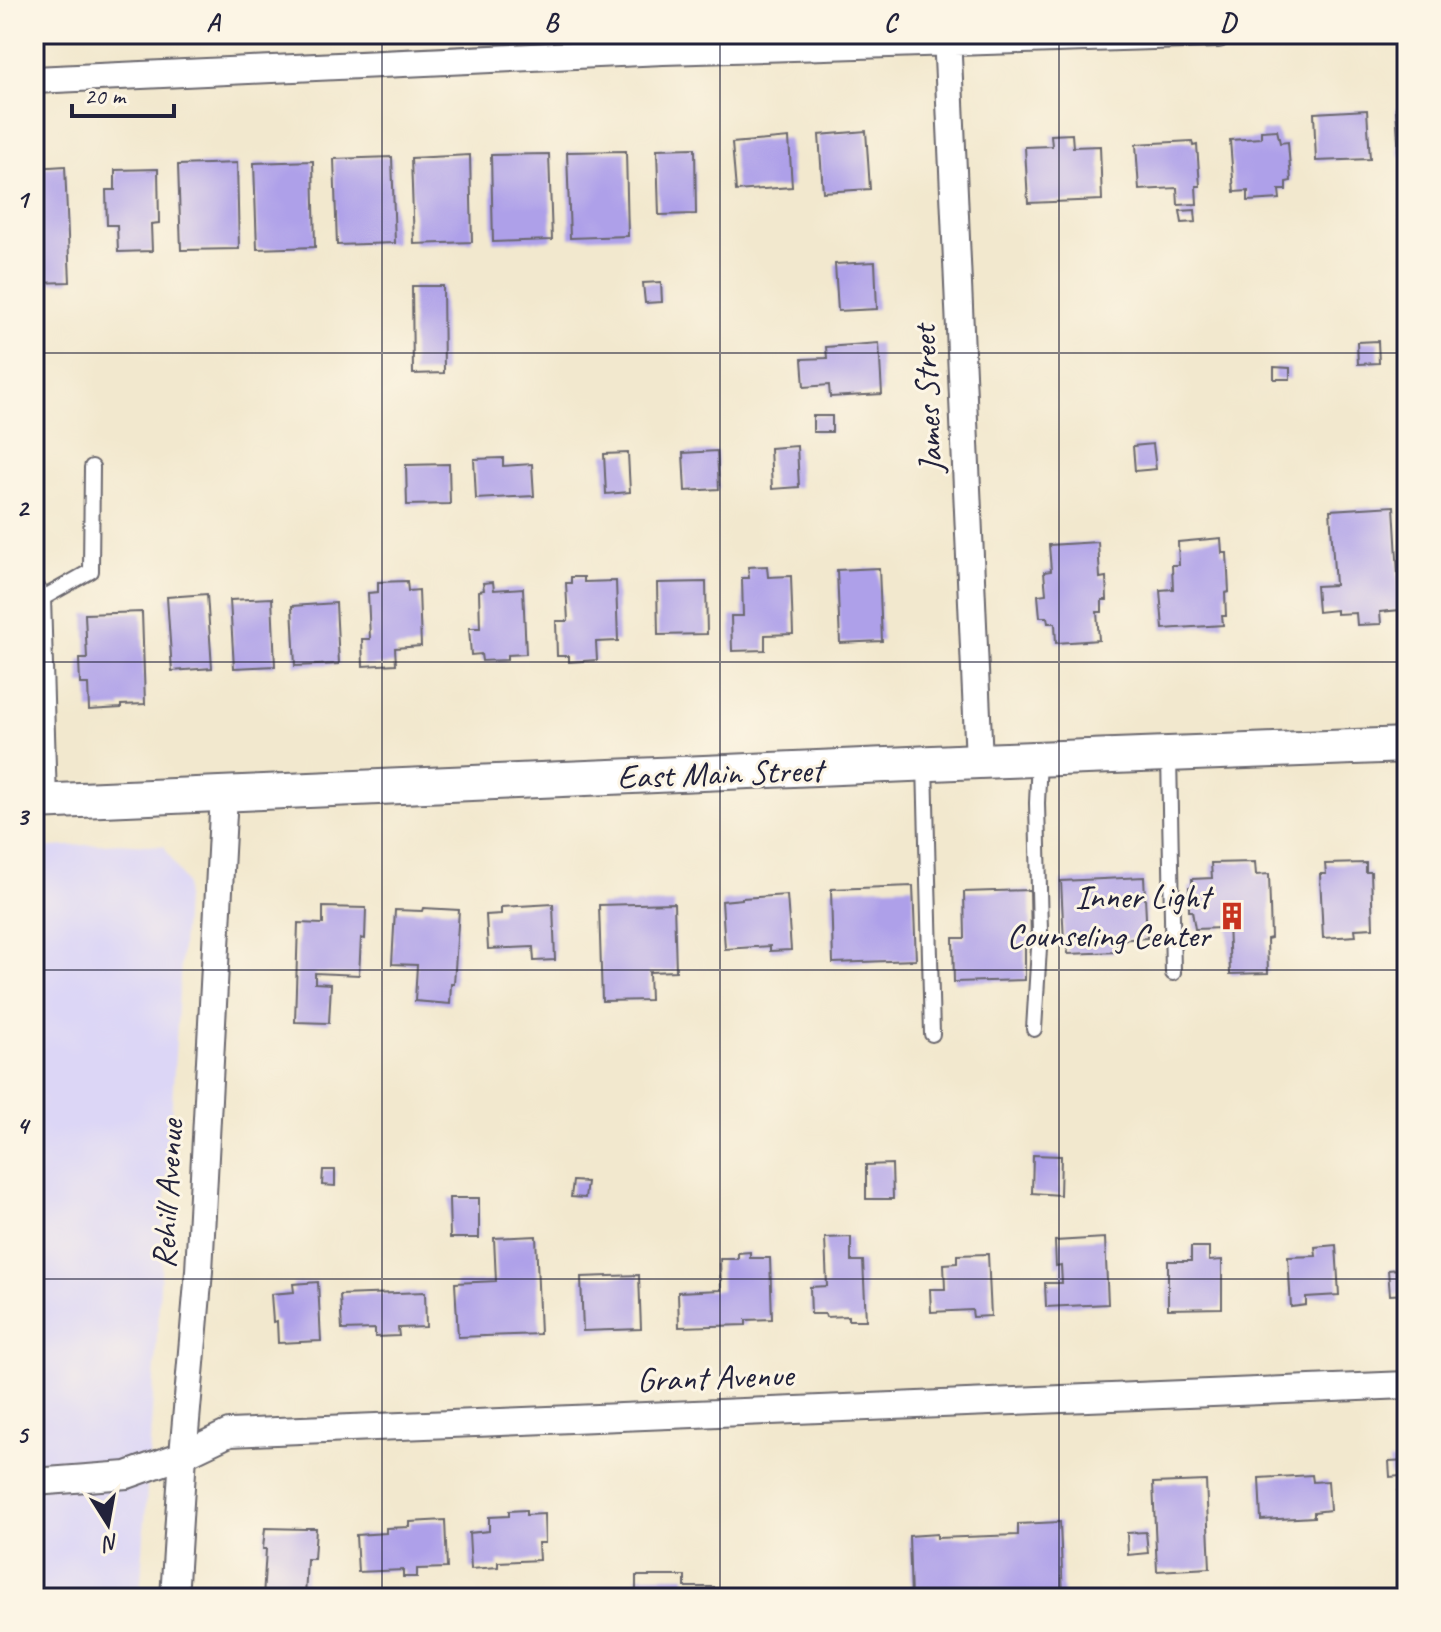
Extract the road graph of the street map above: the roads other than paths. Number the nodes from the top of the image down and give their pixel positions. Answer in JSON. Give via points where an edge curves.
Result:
{"nodes":[{"id":1,"x":1218,"y":34,"type":"edge"},
{"id":2,"x":947,"y":38,"type":"edge"},
{"id":3,"x":34,"y":80,"type":"edge"},
{"id":4,"x":92,"y":467,"type":"dead end"},
{"id":5,"x":34,"y":582,"type":"edge"},
{"id":6,"x":43,"y":598,"type":"junction"},
{"id":7,"x":1407,"y":745,"type":"edge"},
{"id":8,"x":1169,"y":755,"type":"junction"},
{"id":9,"x":1039,"y":759,"type":"junction"},
{"id":10,"x":979,"y":761,"type":"junction"},
{"id":11,"x":925,"y":764,"type":"junction"},
{"id":12,"x":224,"y":794,"type":"junction"},
{"id":13,"x":42,"y":802,"type":"edge"},
{"id":14,"x":1173,"y":973,"type":"dead end"},
{"id":15,"x":1034,"y":1029,"type":"dead end"},
{"id":16,"x":932,"y":1034,"type":"dead end"},
{"id":17,"x":1407,"y":1385,"type":"edge"},
{"id":18,"x":183,"y":1455,"type":"junction"},
{"id":19,"x":34,"y":1482,"type":"edge"},
{"id":20,"x":174,"y":1598,"type":"edge"}],
"edges":[{"from":1,"to":2,"type":"street"},
{"from":2,"to":3,"type":"street"},
{"from":2,"to":10,"type":"street","name":"James Street"},
{"from":4,"to":6,"type":"lane","via":[[91,571]]},
{"from":5,"to":6,"type":"lane"},
{"from":6,"to":13,"type":"lane"},
{"from":7,"to":8,"type":"street","name":"East Main Street"},
{"from":8,"to":9,"type":"street","name":"East Main Street"},
{"from":8,"to":14,"type":"lane"},
{"from":9,"to":10,"type":"street","name":"East Main Street"},
{"from":9,"to":15,"type":"lane","via":[[1040,932]]},
{"from":10,"to":11,"type":"street","name":"East Main Street"},
{"from":11,"to":12,"type":"street","name":"East Main Street"},
{"from":11,"to":16,"type":"lane"},
{"from":12,"to":13,"type":"street","name":"East Main Street"},
{"from":12,"to":18,"type":"street","name":"Rehill Avenue","via":[[199,1271]]},
{"from":17,"to":18,"type":"street","name":"Grant Avenue","via":[[229,1433]]},
{"from":18,"to":19,"type":"street","name":"Grant Avenue","via":[[127,1475]]},
{"from":18,"to":20,"type":"street","name":"Rehill Avenue"}]}
